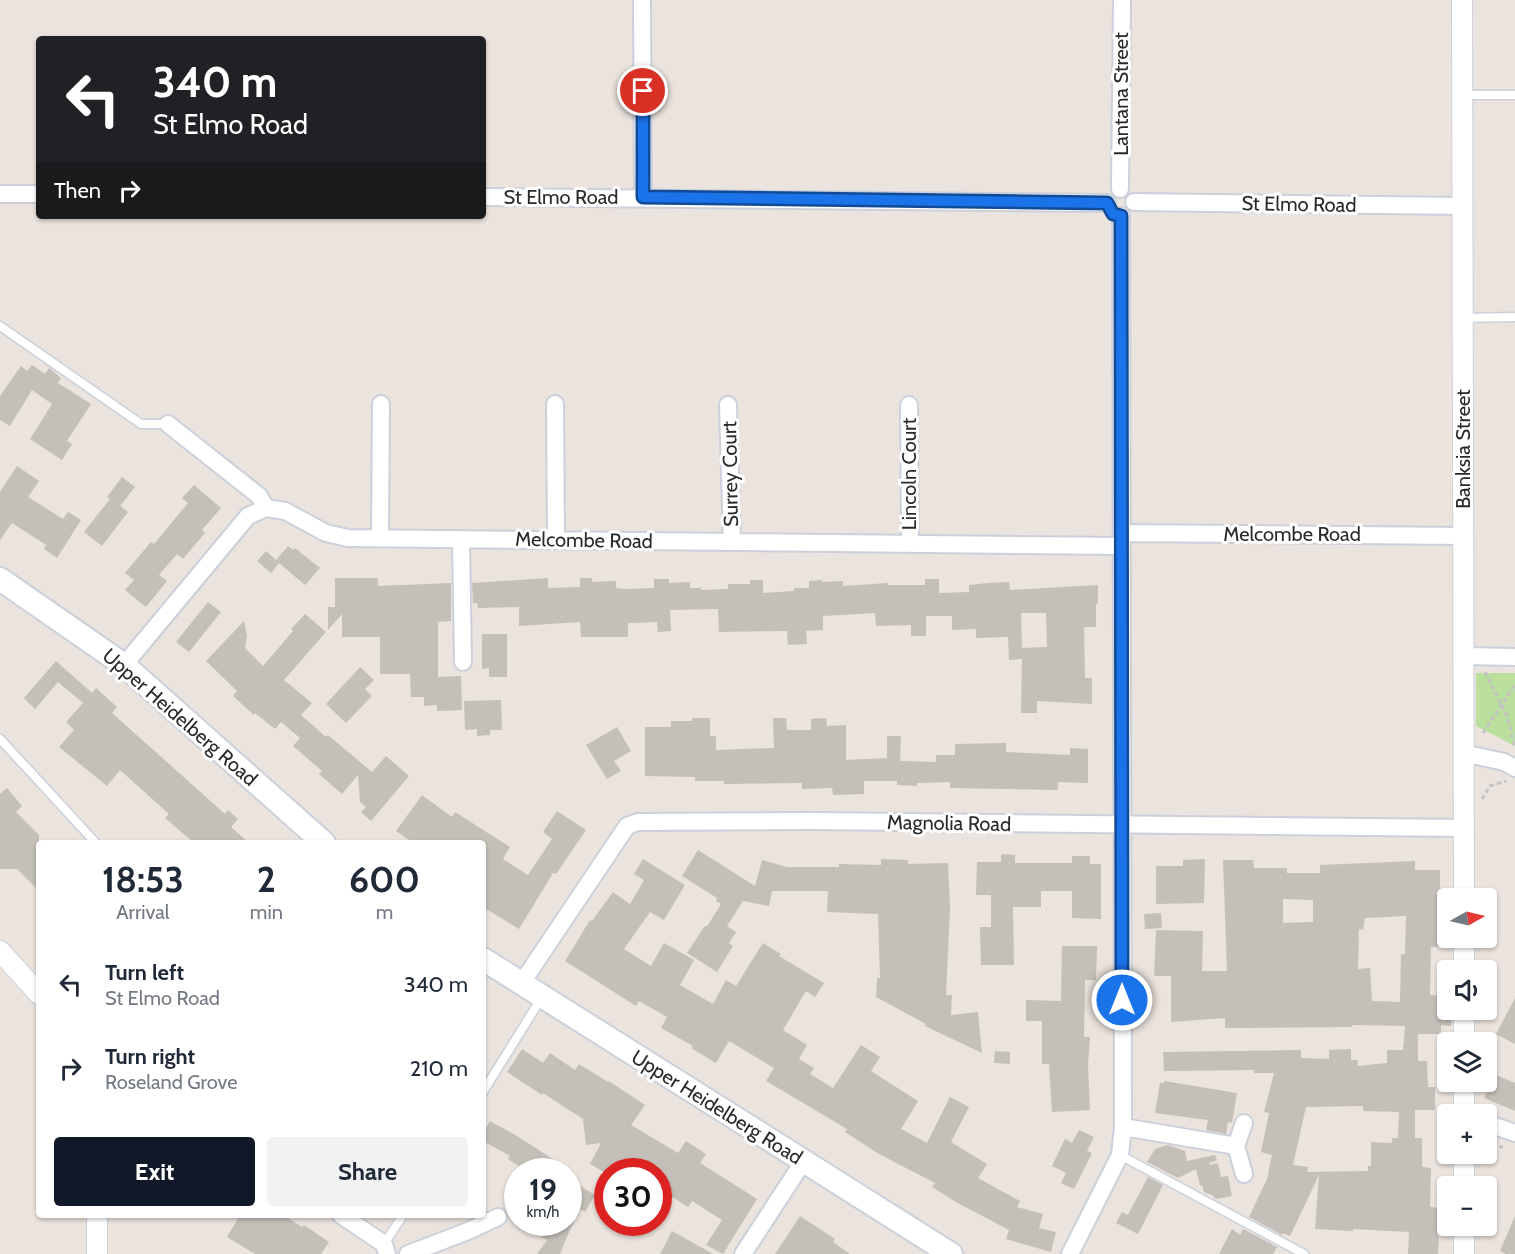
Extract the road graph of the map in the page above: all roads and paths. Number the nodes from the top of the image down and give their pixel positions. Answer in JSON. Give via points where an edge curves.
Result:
{"nodes":[{"id":1,"x":642,"y":0,"type":"edge"},
{"id":2,"x":1122,"y":0,"type":"edge"},
{"id":3,"x":1462,"y":0,"type":"edge"},
{"id":4,"x":1463,"y":95,"type":"junction"},
{"id":5,"x":1515,"y":95,"type":"edge"},
{"id":6,"x":1120,"y":189,"type":"junction"},
{"id":7,"x":0,"y":194,"type":"edge"},
{"id":8,"x":36,"y":194,"type":"edge"},
{"id":9,"x":486,"y":197,"type":"edge"},
{"id":10,"x":643,"y":197,"type":"junction"},
{"id":11,"x":1134,"y":202,"type":"junction"},
{"id":12,"x":1107,"y":203,"type":"junction"},
{"id":13,"x":1463,"y":206,"type":"junction"},
{"id":14,"x":1121,"y":216,"type":"junction"},
{"id":15,"x":1515,"y":317,"type":"edge"},
{"id":16,"x":1463,"y":318,"type":"junction"},
{"id":17,"x":0,"y":326,"type":"edge"},
{"id":18,"x":381,"y":404,"type":"dead end"},
{"id":19,"x":555,"y":404,"type":"dead end"},
{"id":20,"x":728,"y":405,"type":"dead end"},
{"id":21,"x":909,"y":405,"type":"dead end"},
{"id":22,"x":168,"y":424,"type":"joint"},
{"id":23,"x":266,"y":508,"type":"junction"},
{"id":24,"x":1463,"y":536,"type":"junction"},
{"id":25,"x":380,"y":538,"type":"junction"},
{"id":26,"x":461,"y":539,"type":"junction"},
{"id":27,"x":1122,"y":539,"type":"junction"},
{"id":28,"x":556,"y":540,"type":"junction"},
{"id":29,"x":732,"y":542,"type":"junction"},
{"id":30,"x":910,"y":543,"type":"junction"},
{"id":31,"x":0,"y":579,"type":"edge"},
{"id":32,"x":1464,"y":656,"type":"junction"},
{"id":33,"x":1515,"y":657,"type":"edge"},
{"id":34,"x":463,"y":662,"type":"dead end"},
{"id":35,"x":124,"y":665,"type":"junction"},
{"id":36,"x":1485,"y":672,"type":"dead end"},
{"id":37,"x":1515,"y":684,"type":"edge"},
{"id":38,"x":1501,"y":706,"type":"junction"},
{"id":39,"x":1483,"y":733,"type":"dead end"},
{"id":40,"x":0,"y":739,"type":"edge"},
{"id":41,"x":1515,"y":748,"type":"edge"},
{"id":42,"x":1463,"y":753,"type":"junction"},
{"id":43,"x":1511,"y":774,"type":"edge"},
{"id":44,"x":1481,"y":800,"type":"dead end"},
{"id":45,"x":1122,"y":825,"type":"junction"},
{"id":46,"x":1463,"y":828,"type":"junction"},
{"id":47,"x":93,"y":840,"type":"edge"},
{"id":48,"x":321,"y":840,"type":"edge"},
{"id":49,"x":1464,"y":888,"type":"edge"},
{"id":50,"x":0,"y":951,"type":"edge"},
{"id":51,"x":486,"y":961,"type":"edge"},
{"id":52,"x":521,"y":984,"type":"junction"},
{"id":53,"x":36,"y":991,"type":"edge"},
{"id":54,"x":542,"y":997,"type":"junction"},
{"id":55,"x":486,"y":1087,"type":"edge"},
{"id":56,"x":1244,"y":1123,"type":"dead end"},
{"id":57,"x":1123,"y":1128,"type":"junction"},
{"id":58,"x":1497,"y":1130,"type":"edge"},
{"id":59,"x":1510,"y":1139,"type":"edge"},
{"id":60,"x":1236,"y":1146,"type":"junction"},
{"id":61,"x":1497,"y":1148,"type":"edge"},
{"id":62,"x":1120,"y":1155,"type":"junction"},
{"id":63,"x":803,"y":1162,"type":"junction"},
{"id":64,"x":1244,"y":1174,"type":"dead end"},
{"id":65,"x":498,"y":1216,"type":"dead end"},
{"id":66,"x":97,"y":1218,"type":"edge"},
{"id":67,"x":345,"y":1218,"type":"edge"},
{"id":68,"x":402,"y":1218,"type":"edge"},
{"id":69,"x":1464,"y":1236,"type":"edge"},
{"id":70,"x":386,"y":1249,"type":"edge"},
{"id":71,"x":97,"y":1254,"type":"edge"},
{"id":72,"x":408,"y":1254,"type":"edge"},
{"id":73,"x":743,"y":1254,"type":"edge"},
{"id":74,"x":951,"y":1254,"type":"edge"},
{"id":75,"x":1070,"y":1254,"type":"edge"},
{"id":76,"x":1304,"y":1254,"type":"edge"},
{"id":77,"x":1464,"y":1254,"type":"edge"}],
"edges":[{"from":1,"to":10,"type":"street"},
{"from":2,"to":6,"type":"street","name":"Lantana Street"},
{"from":3,"to":4,"type":"street","name":"Banksia Street"},
{"from":4,"to":5,"type":"lane"},
{"from":4,"to":13,"type":"street","name":"Banksia Street"},
{"from":6,"to":11,"type":"street","via":[[1128,191]]},
{"from":6,"to":12,"type":"street","via":[[1112,192]]},
{"from":7,"to":8,"type":"street"},
{"from":9,"to":10,"type":"street","name":"St Elmo Road"},
{"from":10,"to":12,"type":"street","name":"St Elmo Road"},
{"from":11,"to":13,"type":"street","name":"St Elmo Road"},
{"from":11,"to":14,"type":"street","via":[[1132,211]]},
{"from":12,"to":14,"type":"street","via":[[1113,214]]},
{"from":13,"to":16,"type":"street","name":"Banksia Street"},
{"from":14,"to":27,"type":"street"},
{"from":15,"to":16,"type":"lane"},
{"from":16,"to":24,"type":"street","name":"Banksia Street"},
{"from":17,"to":22,"type":"lane","via":[[141,424]]},
{"from":18,"to":25,"type":"street"},
{"from":19,"to":28,"type":"street"},
{"from":20,"to":29,"type":"street","name":"Surrey Court"},
{"from":21,"to":30,"type":"street","name":"Lincoln Court"},
{"from":22,"to":23,"type":"street","via":[[259,496]]},
{"from":23,"to":25,"type":"street","name":"Melcombe Road","via":[[285,510],[337,537]]},
{"from":23,"to":35,"type":"street","via":[[248,516]]},
{"from":24,"to":27,"type":"street","name":"Melcombe Road"},
{"from":24,"to":32,"type":"street","name":"Banksia Street"},
{"from":25,"to":26,"type":"street","name":"Melcombe Road"},
{"from":26,"to":28,"type":"street","name":"Melcombe Road"},
{"from":26,"to":34,"type":"street"},
{"from":27,"to":30,"type":"street","name":"Melcombe Road"},
{"from":27,"to":45,"type":"street"},
{"from":28,"to":29,"type":"street","name":"Melcombe Road"},
{"from":29,"to":30,"type":"street","name":"Melcombe Road"},
{"from":31,"to":35,"type":"main road","name":"Upper Heidelberg Road"},
{"from":32,"to":33,"type":"street"},
{"from":32,"to":42,"type":"street","name":"Banksia Street"},
{"from":35,"to":48,"type":"main road","name":"Upper Heidelberg Road"},
{"from":36,"to":38,"type":"path"},
{"from":37,"to":38,"type":"path"},
{"from":38,"to":39,"type":"path"},
{"from":38,"to":41,"type":"path"},
{"from":40,"to":47,"type":"lane"},
{"from":42,"to":43,"type":"street","via":[[1504,762]]},
{"from":42,"to":46,"type":"street","name":"Banksia Street"},
{"from":43,"to":44,"type":"path","via":[[1490,786]]},
{"from":45,"to":46,"type":"street","name":"Magnolia Road"},
{"from":45,"to":52,"type":"street","name":"Magnolia Road","via":[[632,823]]},
{"from":45,"to":57,"type":"street"},
{"from":46,"to":49,"type":"street","name":"Banksia Street"},
{"from":50,"to":53,"type":"street"},
{"from":51,"to":52,"type":"main road","name":"Upper Heidelberg Road"},
{"from":52,"to":54,"type":"main road","name":"Upper Heidelberg Road"},
{"from":54,"to":55,"type":"lane"},
{"from":54,"to":63,"type":"main road","name":"Upper Heidelberg Road"},
{"from":56,"to":60,"type":"street"},
{"from":57,"to":60,"type":"street"},
{"from":57,"to":62,"type":"street"},
{"from":58,"to":59,"type":"street"},
{"from":59,"to":61,"type":"path"},
{"from":60,"to":64,"type":"street"},
{"from":62,"to":75,"type":"street"},
{"from":62,"to":76,"type":"lane"},
{"from":63,"to":73,"type":"street"},
{"from":63,"to":74,"type":"main road","name":"Upper Heidelberg Road"},
{"from":65,"to":72,"type":"street"},
{"from":66,"to":71,"type":"street"},
{"from":67,"to":70,"type":"street"},
{"from":68,"to":70,"type":"lane"},
{"from":69,"to":77,"type":"street"}]}
